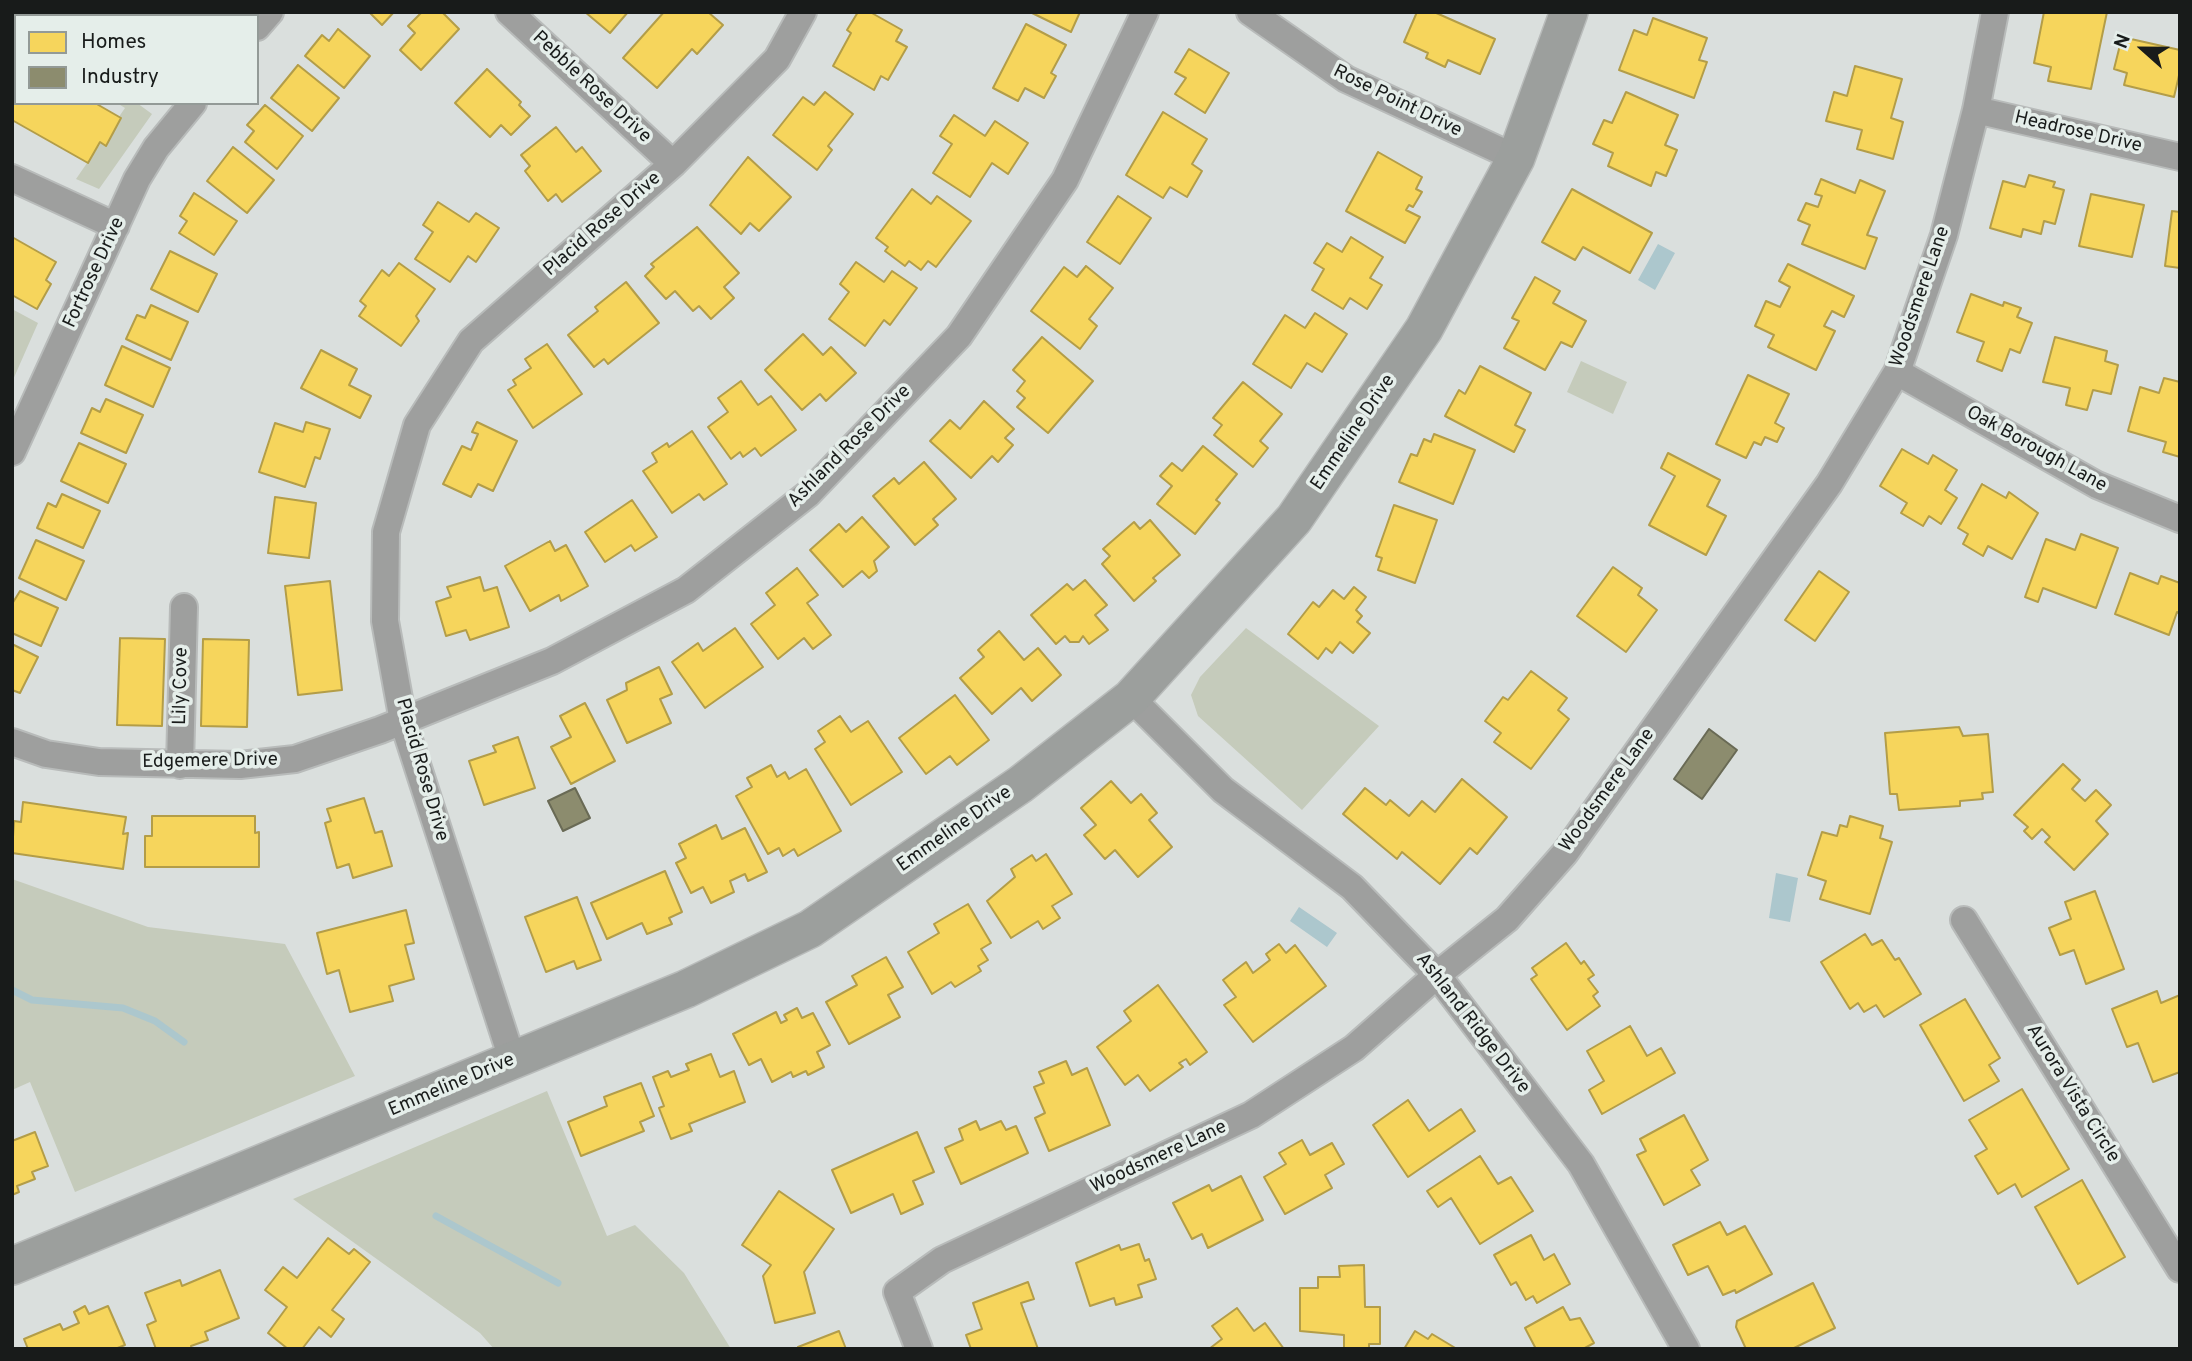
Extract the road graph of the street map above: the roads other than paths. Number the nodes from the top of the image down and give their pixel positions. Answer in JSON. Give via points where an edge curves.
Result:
{"nodes":[{"id":1,"x":509,"y":12,"type":"edge"},
{"id":2,"x":803,"y":12,"type":"edge"},
{"id":3,"x":1145,"y":12,"type":"edge"},
{"id":4,"x":1250,"y":12,"type":"edge"},
{"id":5,"x":1569,"y":12,"type":"edge"},
{"id":6,"x":1995,"y":12,"type":"edge"},
{"id":7,"x":191,"y":105,"type":"edge"},
{"id":8,"x":1976,"y":110,"type":"junction"},
{"id":9,"x":2180,"y":156,"type":"edge"},
{"id":10,"x":1516,"y":158,"type":"junction"},
{"id":11,"x":673,"y":164,"type":"junction"},
{"id":12,"x":12,"y":178,"type":"edge"},
{"id":13,"x":116,"y":226,"type":"junction"},
{"id":14,"x":1897,"y":372,"type":"junction"},
{"id":15,"x":12,"y":452,"type":"edge"},
{"id":16,"x":2180,"y":519,"type":"edge"},
{"id":17,"x":184,"y":607,"type":"dead end"},
{"id":18,"x":1130,"y":698,"type":"junction"},
{"id":19,"x":403,"y":721,"type":"junction"},
{"id":20,"x":12,"y":742,"type":"edge"},
{"id":21,"x":180,"y":765,"type":"junction"},
{"id":22,"x":1964,"y":920,"type":"dead end"},
{"id":23,"x":1437,"y":975,"type":"junction"},
{"id":24,"x":512,"y":1059,"type":"junction"},
{"id":25,"x":12,"y":1266,"type":"edge"},
{"id":26,"x":2180,"y":1269,"type":"edge"},
{"id":27,"x":919,"y":1349,"type":"edge"},
{"id":28,"x":1686,"y":1349,"type":"edge"}],
"edges":[{"from":1,"to":11,"type":"street","name":"Pebble Rose Drive"},
{"from":2,"to":11,"type":"street","name":"Placid Rose Drive","via":[[777,59]]},
{"from":3,"to":19,"type":"street","name":"Ashland Rose Drive","via":[[1065,180],[959,336],[808,494],[686,590],[552,661]]},
{"from":4,"to":10,"type":"street","name":"Rose Point Drive","via":[[1346,79]]},
{"from":5,"to":10,"type":"street","name":"Emmeline Drive"},
{"from":6,"to":8,"type":"street","name":"Woodsmere Lane"},
{"from":7,"to":13,"type":"street","name":"Fortrose Drive","via":[[147,162]]},
{"from":8,"to":9,"type":"street","name":"Headrose Drive"},
{"from":8,"to":14,"type":"street","name":"Woodsmere Lane","via":[[1944,234]]},
{"from":10,"to":18,"type":"street","name":"Emmeline Drive","via":[[1424,329],[1294,519]]},
{"from":11,"to":19,"type":"street","name":"Placid Rose Drive","via":[[471,341],[417,425],[386,532],[385,621]]},
{"from":12,"to":13,"type":"street"},
{"from":13,"to":15,"type":"street","name":"Fortrose Drive"},
{"from":14,"to":16,"type":"street","name":"Oak Borough Lane","via":[[2097,485]]},
{"from":14,"to":23,"type":"street","name":"Woodsmere Lane","via":[[1829,484],[1565,853],[1507,919]]},
{"from":17,"to":21,"type":"street","name":"Lily Cove"},
{"from":18,"to":23,"type":"street","name":"Ashland Ridge Drive","via":[[1223,790],[1352,887]]},
{"from":18,"to":24,"type":"street","name":"Emmeline Drive","via":[[1021,784],[810,929],[686,989]]},
{"from":19,"to":21,"type":"street","name":"Edgemere Drive","via":[[286,761]]},
{"from":19,"to":24,"type":"street","name":"Placid Rose Drive"},
{"from":20,"to":21,"type":"street","name":"Edgemere Drive","via":[[72,759]]},
{"from":22,"to":26,"type":"street","name":"Aurora Vista Circle"},
{"from":23,"to":27,"type":"street","name":"Woodsmere Lane","via":[[1353,1048],[1251,1115],[942,1261],[897,1292]]},
{"from":23,"to":28,"type":"street","name":"Ashland Ridge Drive","via":[[1581,1164]]},
{"from":24,"to":25,"type":"street","name":"Emmeline Drive"}]}
